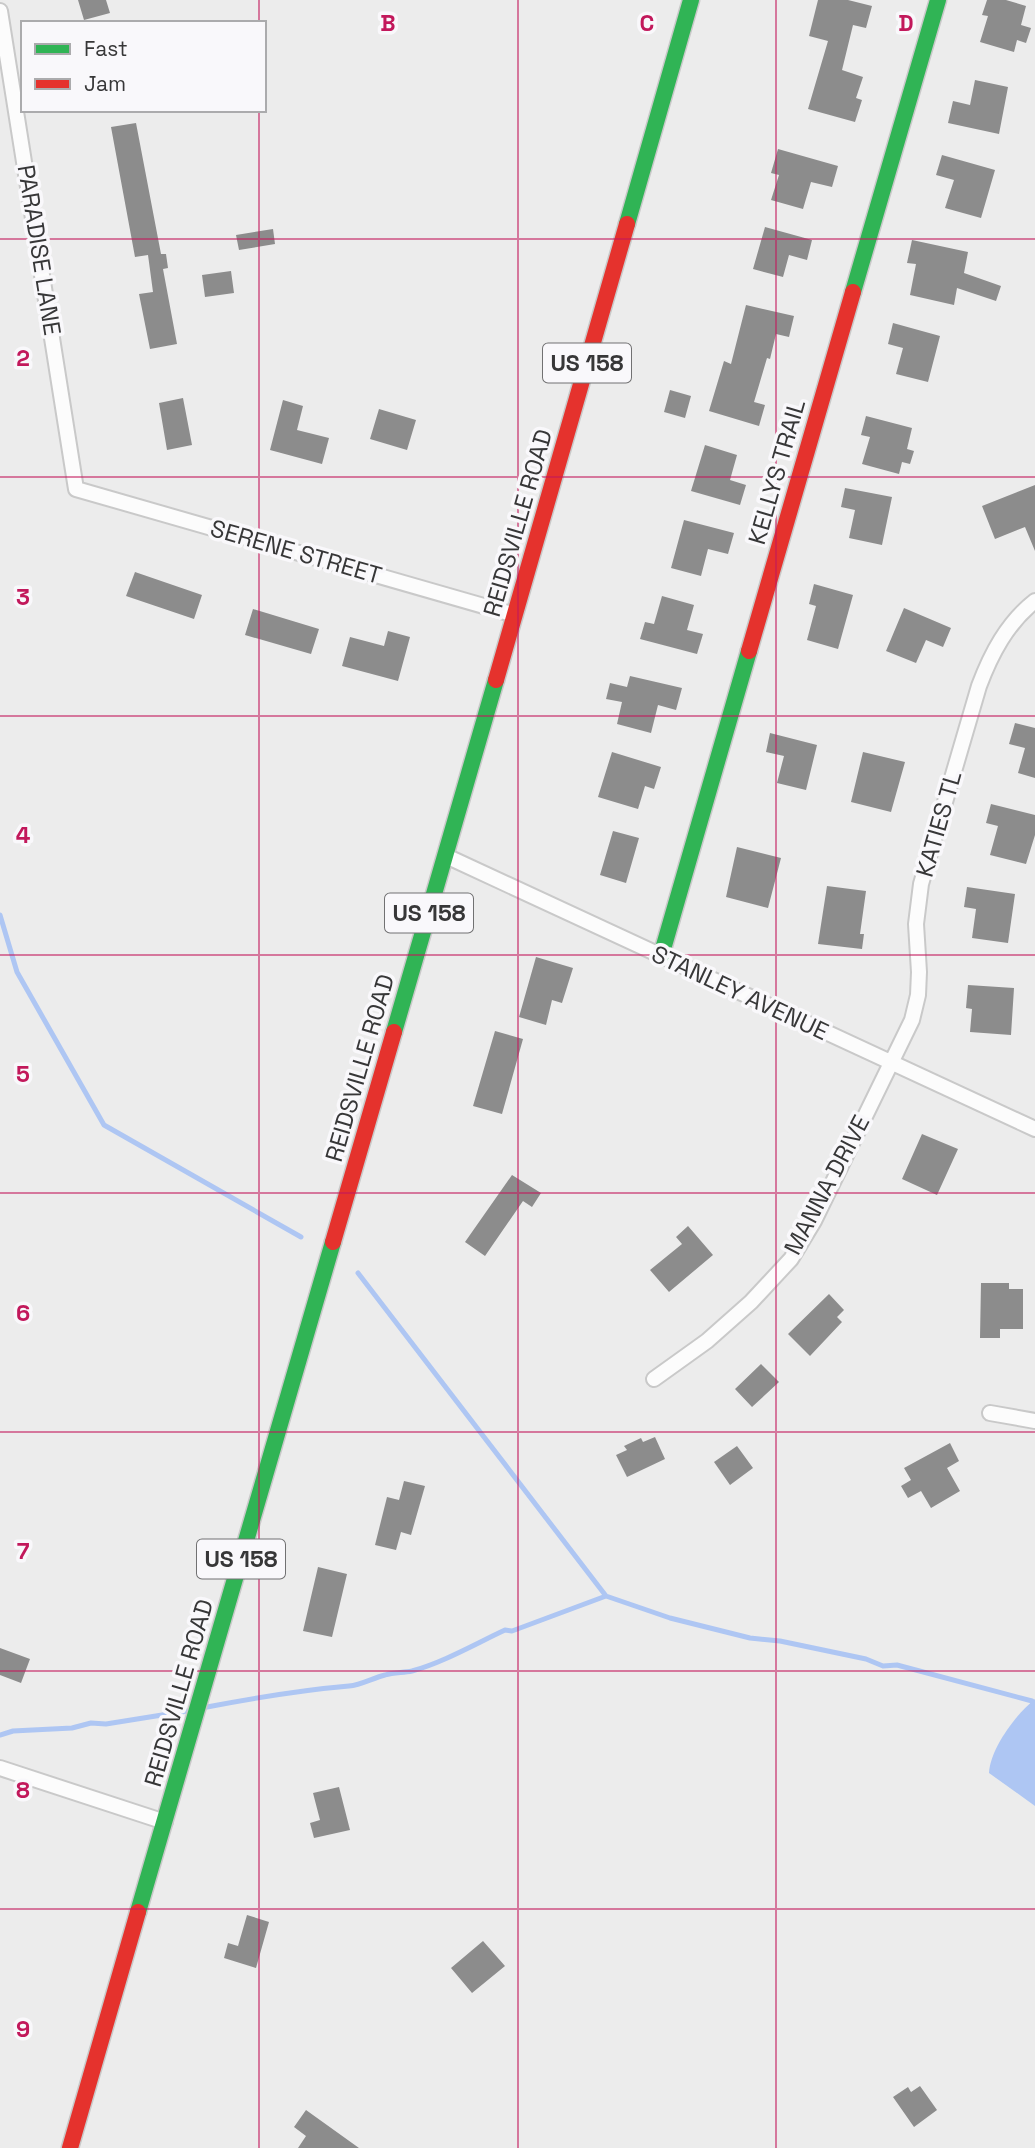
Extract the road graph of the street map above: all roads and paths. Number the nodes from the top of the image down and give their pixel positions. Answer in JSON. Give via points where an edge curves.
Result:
{"nodes":[{"id":1,"x":691,"y":0,"type":"edge"},
{"id":2,"x":938,"y":0,"type":"edge"},
{"id":3,"x":0,"y":12,"type":"edge"},
{"id":4,"x":76,"y":489,"type":"joint"},
{"id":5,"x":1035,"y":601,"type":"edge"},
{"id":6,"x":515,"y":615,"type":"junction"},
{"id":7,"x":446,"y":856,"type":"junction"},
{"id":8,"x":661,"y":956,"type":"junction"},
{"id":9,"x":890,"y":1062,"type":"junction"},
{"id":10,"x":1035,"y":1129,"type":"edge"},
{"id":11,"x":654,"y":1379,"type":"dead end"},
{"id":12,"x":990,"y":1413,"type":"dead end"},
{"id":13,"x":1035,"y":1420,"type":"edge"},
{"id":14,"x":0,"y":1768,"type":"edge"},
{"id":15,"x":165,"y":1822,"type":"junction"},
{"id":16,"x":70,"y":2148,"type":"edge"}],
"edges":[{"from":1,"to":6,"type":"main road","name":"REIDSVILLE ROAD","number":"US 158"},
{"from":2,"to":8,"type":"main road","name":"KELLYS TRAIL"},
{"from":3,"to":4,"type":"street","name":"PARADISE LANE"},
{"from":4,"to":6,"type":"street","name":"SERENE STREET"},
{"from":5,"to":9,"type":"street","name":"KATIES TL","via":[[1000,640],[979,686],[921,884],[916,924],[919,972],[912,1020]]},
{"from":6,"to":7,"type":"main road","name":"REIDSVILLE ROAD","number":"US 158"},
{"from":7,"to":8,"type":"street","name":"STANLEY AVENUE"},
{"from":7,"to":15,"type":"main road","name":"REIDSVILLE ROAD","number":"US 158"},
{"from":8,"to":9,"type":"street","name":"STANLEY AVENUE"},
{"from":9,"to":10,"type":"street","name":"STANLEY AVENUE"},
{"from":9,"to":11,"type":"street","name":"MANNA DRIVE","via":[[814,1220],[790,1259],[707,1341]]},
{"from":12,"to":13,"type":"street"},
{"from":14,"to":15,"type":"street"},
{"from":15,"to":16,"type":"main road","name":"REIDSVILLE ROAD","number":"US 158"}]}
